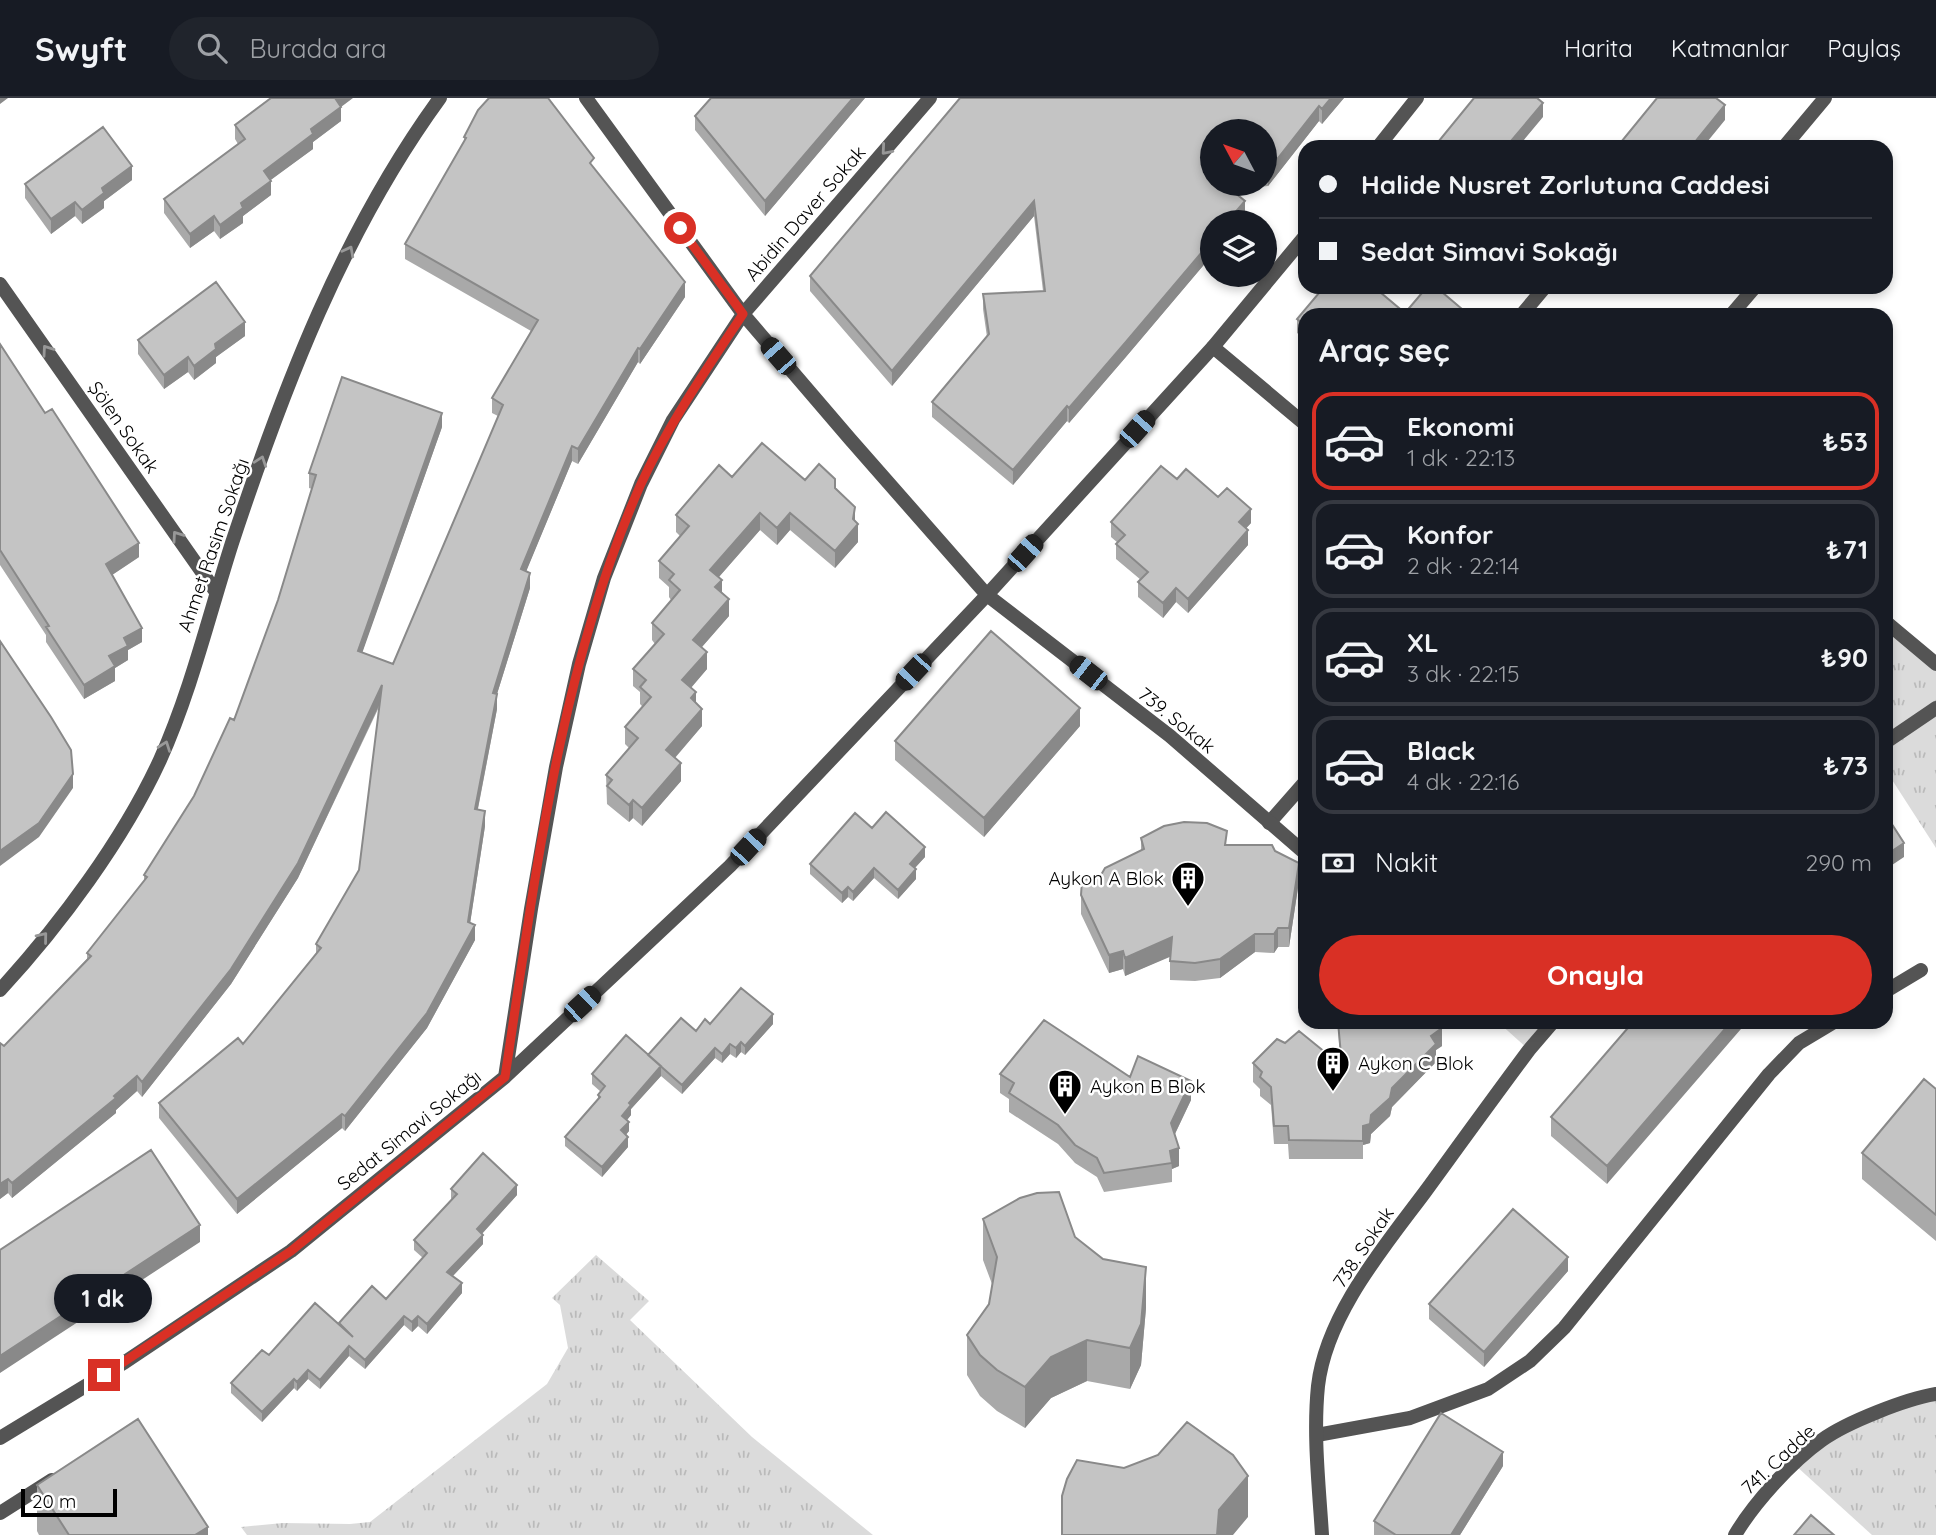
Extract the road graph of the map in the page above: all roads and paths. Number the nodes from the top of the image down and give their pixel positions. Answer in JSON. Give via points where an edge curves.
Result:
{"nodes":[{"id":1,"x":440,"y":98,"type":"edge"},
{"id":2,"x":586,"y":98,"type":"edge"},
{"id":3,"x":930,"y":98,"type":"edge"},
{"id":4,"x":1417,"y":98,"type":"edge"},
{"id":5,"x":1825,"y":98,"type":"edge"},
{"id":6,"x":1384,"y":140,"type":"edge"},
{"id":7,"x":1790,"y":140,"type":"edge"},
{"id":8,"x":1298,"y":245,"type":"edge"},
{"id":9,"x":0,"y":284,"type":"edge"},
{"id":10,"x":1539,"y":294,"type":"edge"},
{"id":11,"x":1749,"y":294,"type":"edge"},
{"id":12,"x":1527,"y":308,"type":"edge"},
{"id":13,"x":1737,"y":308,"type":"edge"},
{"id":14,"x":743,"y":314,"type":"junction"},
{"id":15,"x":1213,"y":346,"type":"junction"},
{"id":16,"x":1298,"y":418,"type":"edge"},
{"id":17,"x":216,"y":592,"type":"junction"},
{"id":18,"x":987,"y":595,"type":"junction"},
{"id":19,"x":1893,"y":628,"type":"edge"},
{"id":20,"x":1936,"y":664,"type":"edge"},
{"id":21,"x":1936,"y":708,"type":"edge"},
{"id":22,"x":1893,"y":737,"type":"edge"},
{"id":23,"x":1298,"y":789,"type":"edge"},
{"id":24,"x":1269,"y":823,"type":"junction"},
{"id":25,"x":1298,"y":848,"type":"edge"},
{"id":26,"x":1920,"y":970,"type":"dead end"},
{"id":27,"x":3,"y":981,"type":"edge"},
{"id":28,"x":1893,"y":986,"type":"edge"},
{"id":29,"x":1547,"y":1029,"type":"edge"},
{"id":30,"x":1822,"y":1029,"type":"edge"},
{"id":31,"x":505,"y":1077,"type":"junction"},
{"id":32,"x":1936,"y":1394,"type":"edge"},
{"id":33,"x":1317,"y":1435,"type":"junction"},
{"id":34,"x":0,"y":1438,"type":"edge"},
{"id":35,"x":65,"y":1471,"type":"edge"},
{"id":36,"x":0,"y":1513,"type":"edge"},
{"id":37,"x":1322,"y":1535,"type":"edge"},
{"id":38,"x":1735,"y":1535,"type":"edge"}],
"edges":[{"from":17,"to":1,"type":"street","name":"Ahmet Rasim Sokağı","one_way":true,"via":[[265,449],[329,289],[391,174]]},
{"from":2,"to":14,"type":"street","name":"739. Sokak"},
{"from":3,"to":14,"type":"street","name":"Abidin Daver Sokak","one_way":true},
{"from":4,"to":6,"type":"street"},
{"from":5,"to":7,"type":"street"},
{"from":8,"to":15,"type":"street","name":"Sedat Simavi Sokağı"},
{"from":17,"to":9,"type":"street","name":"Şölen Sokak","one_way":true},
{"from":10,"to":12,"type":"street"},
{"from":11,"to":13,"type":"street"},
{"from":14,"to":18,"type":"street","name":"739. Sokak"},
{"from":14,"to":31,"type":"street","name":"Abidin Daver Sokak","via":[[673,421],[604,578],[556,767]]},
{"from":15,"to":16,"type":"street"},
{"from":15,"to":18,"type":"street","name":"Sedat Simavi Sokağı"},
{"from":27,"to":17,"type":"street","name":"Ahmet Rasim Sokağı","one_way":true,"via":[[70,904],[124,828],[160,759]]},
{"from":18,"to":24,"type":"street","name":"739. Sokak","via":[[1170,736]]},
{"from":18,"to":31,"type":"street","name":"Sedat Simavi Sokağı","via":[[730,866]]},
{"from":19,"to":20,"type":"street"},
{"from":21,"to":22,"type":"street"},
{"from":23,"to":24,"type":"street"},
{"from":24,"to":25,"type":"street","name":"739. Sokak"},
{"from":26,"to":28,"type":"street"},
{"from":29,"to":33,"type":"street","name":"738. Sokak","via":[[1387,1244],[1337,1323],[1318,1384]]},
{"from":30,"to":33,"type":"street","via":[[1799,1043],[1769,1074],[1564,1328],[1530,1361],[1488,1389],[1410,1418]]},
{"from":31,"to":34,"type":"street","name":"Sedat Simavi Sokağı","via":[[291,1251],[125,1362]]},
{"from":32,"to":38,"type":"street","name":"741. Cadde","via":[[1874,1414],[1822,1440],[1748,1514]]},
{"from":33,"to":37,"type":"street","name":"738. Sokak"},
{"from":35,"to":36,"type":"street"}]}
